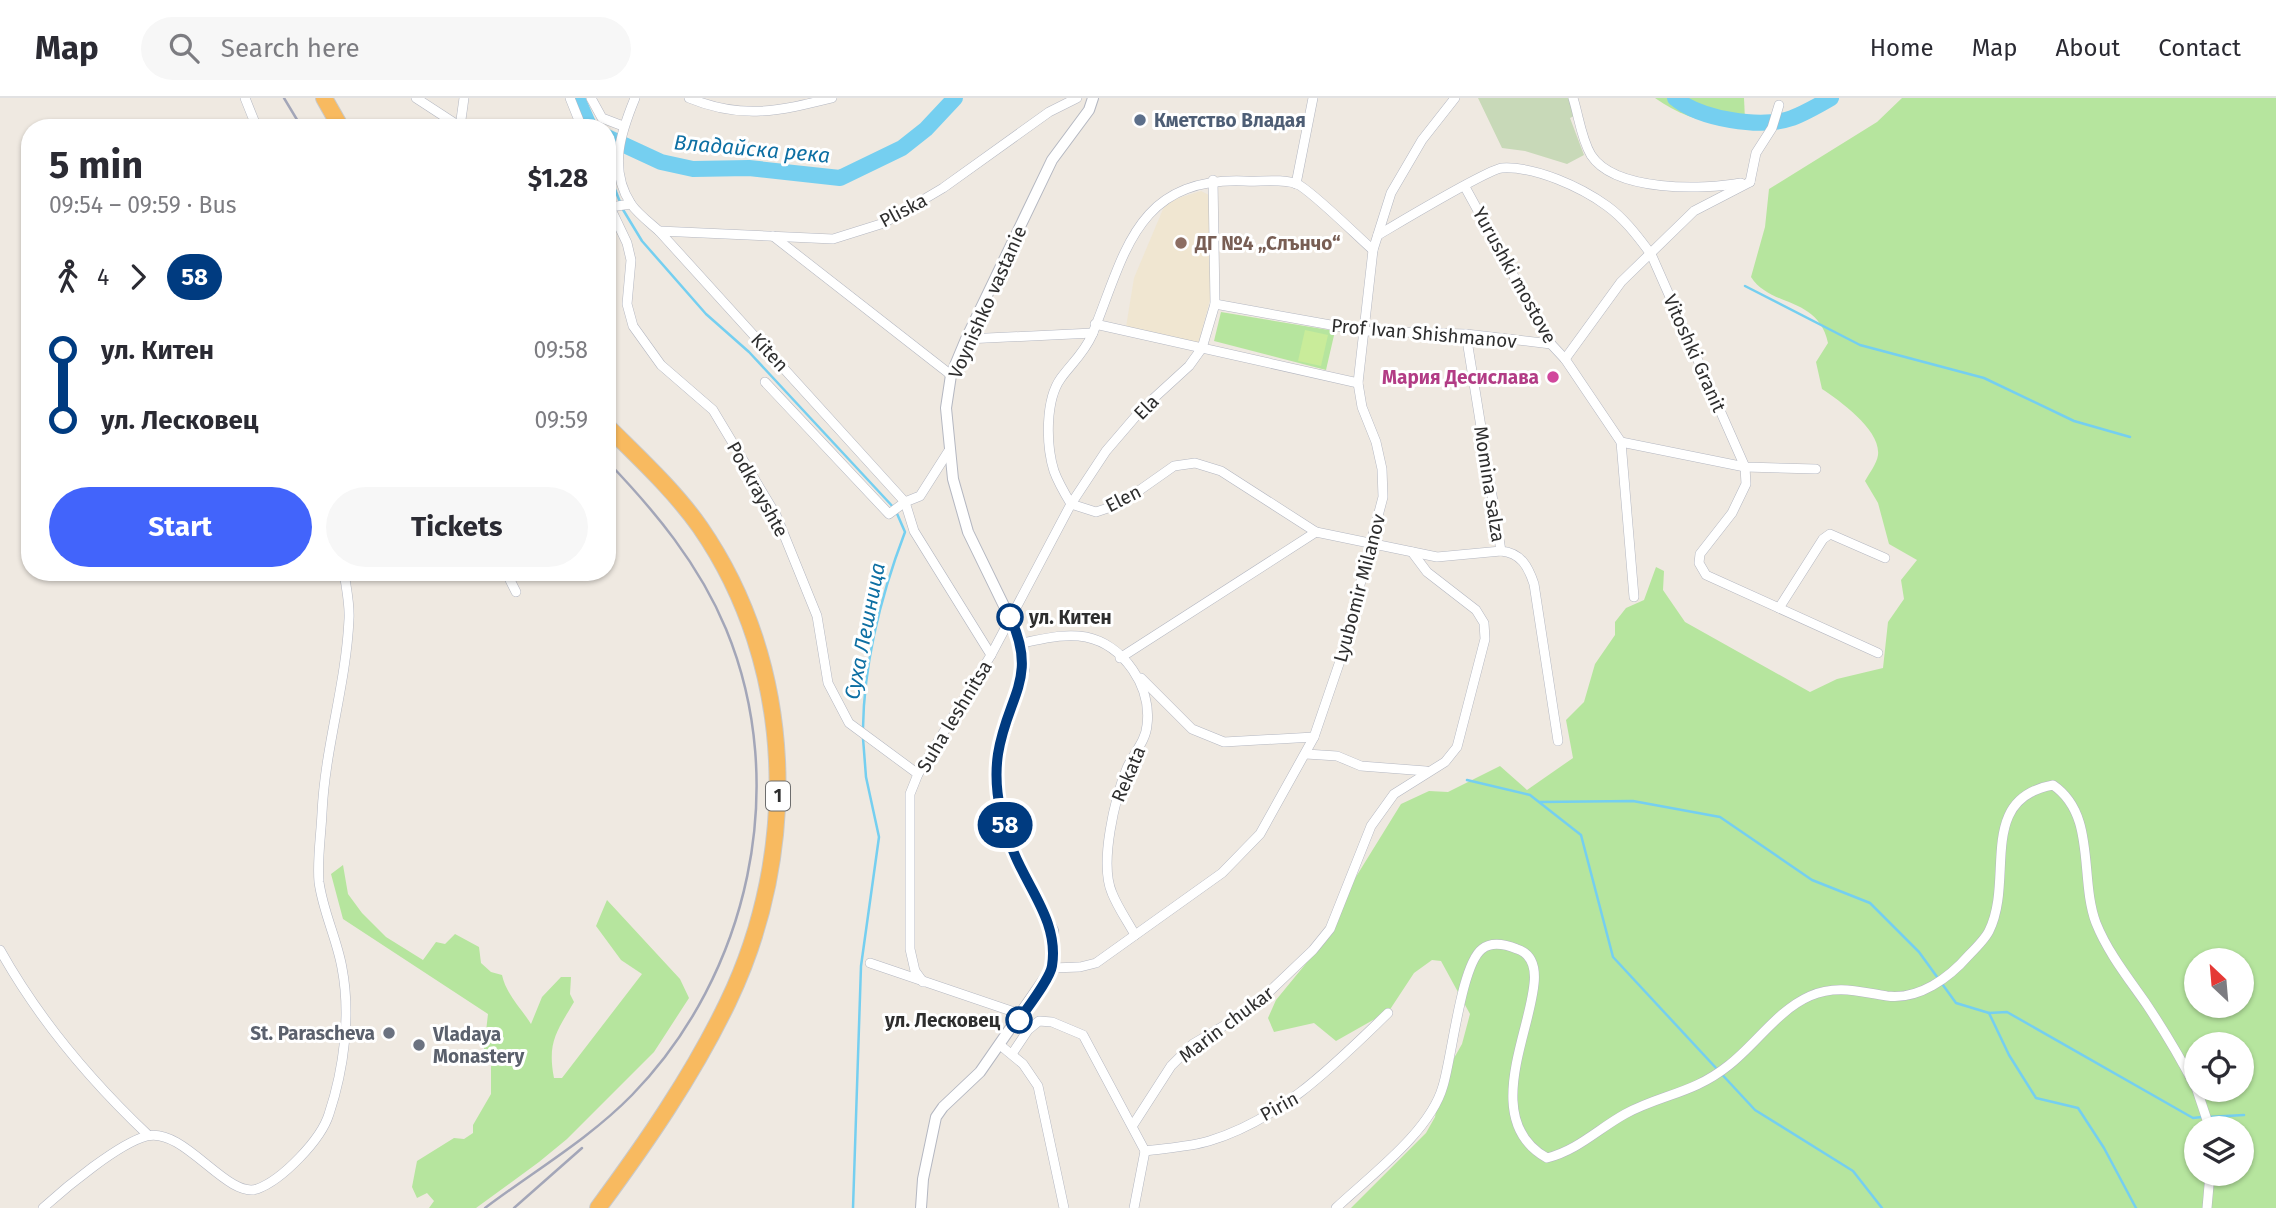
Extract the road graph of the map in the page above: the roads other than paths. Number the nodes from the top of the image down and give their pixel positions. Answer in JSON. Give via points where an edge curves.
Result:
{"nodes":[{"id":1,"x":245,"y":98,"type":"edge"},
{"id":2,"x":324,"y":98,"type":"edge"},
{"id":3,"x":416,"y":98,"type":"edge"},
{"id":4,"x":464,"y":98,"type":"edge"},
{"id":5,"x":570,"y":98,"type":"edge"},
{"id":6,"x":591,"y":98,"type":"edge"},
{"id":7,"x":635,"y":98,"type":"edge"},
{"id":8,"x":689,"y":98,"type":"edge"},
{"id":9,"x":832,"y":98,"type":"edge"},
{"id":10,"x":1077,"y":98,"type":"edge"},
{"id":11,"x":1093,"y":98,"type":"edge"},
{"id":12,"x":1313,"y":98,"type":"edge"},
{"id":13,"x":1455,"y":98,"type":"edge"},
{"id":14,"x":1573,"y":98,"type":"edge"},
{"id":15,"x":1779,"y":105,"type":"dead end"},
{"id":16,"x":253,"y":119,"type":"edge"},
{"id":17,"x":336,"y":119,"type":"edge"},
{"id":18,"x":449,"y":119,"type":"edge"},
{"id":19,"x":462,"y":119,"type":"edge"},
{"id":20,"x":578,"y":119,"type":"edge"},
{"id":21,"x":604,"y":119,"type":"edge"},
{"id":22,"x":616,"y":126,"type":"edge"},
{"id":23,"x":622,"y":129,"type":"junction"},
{"id":24,"x":1213,"y":180,"type":"junction"},
{"id":25,"x":1750,"y":182,"type":"junction"},
{"id":26,"x":1296,"y":184,"type":"junction"},
{"id":27,"x":1465,"y":187,"type":"junction"},
{"id":28,"x":630,"y":204,"type":"junction"},
{"id":29,"x":616,"y":205,"type":"edge"},
{"id":30,"x":616,"y":217,"type":"edge"},
{"id":31,"x":659,"y":231,"type":"junction"},
{"id":32,"x":1378,"y":235,"type":"junction"},
{"id":33,"x":772,"y":236,"type":"junction"},
{"id":34,"x":1373,"y":250,"type":"junction"},
{"id":35,"x":1651,"y":254,"type":"junction"},
{"id":36,"x":1215,"y":304,"type":"junction"},
{"id":37,"x":1094,"y":328,"type":"junction"},
{"id":38,"x":1364,"y":331,"type":"junction"},
{"id":39,"x":1466,"y":334,"type":"junction"},
{"id":40,"x":966,"y":339,"type":"junction"},
{"id":41,"x":1552,"y":344,"type":"junction"},
{"id":42,"x":1202,"y":348,"type":"junction"},
{"id":43,"x":1565,"y":359,"type":"junction"},
{"id":44,"x":951,"y":375,"type":"junction"},
{"id":45,"x":765,"y":382,"type":"dead end"},
{"id":46,"x":1358,"y":383,"type":"junction"},
{"id":47,"x":616,"y":436,"type":"edge"},
{"id":48,"x":1621,"y":443,"type":"junction"},
{"id":49,"x":948,"y":452,"type":"junction"},
{"id":50,"x":1745,"y":467,"type":"junction"},
{"id":51,"x":1816,"y":469,"type":"dead end"},
{"id":52,"x":905,"y":502,"type":"junction"},
{"id":53,"x":1071,"y":504,"type":"junction"},
{"id":54,"x":1316,"y":532,"type":"junction"},
{"id":55,"x":1370,"y":544,"type":"junction"},
{"id":56,"x":1501,"y":551,"type":"junction"},
{"id":57,"x":1412,"y":552,"type":"junction"},
{"id":58,"x":1885,"y":558,"type":"dead end"},
{"id":59,"x":345,"y":581,"type":"edge"},
{"id":60,"x":510,"y":581,"type":"edge"},
{"id":61,"x":516,"y":592,"type":"dead end"},
{"id":62,"x":1634,"y":597,"type":"dead end"},
{"id":63,"x":1779,"y":608,"type":"junction"},
{"id":64,"x":1010,"y":617,"type":"junction"},
{"id":65,"x":1022,"y":643,"type":"junction"},
{"id":66,"x":1878,"y":653,"type":"dead end"},
{"id":67,"x":991,"y":655,"type":"junction"},
{"id":68,"x":1120,"y":658,"type":"junction"},
{"id":69,"x":1140,"y":677,"type":"junction"},
{"id":70,"x":1314,"y":737,"type":"junction"},
{"id":71,"x":1558,"y":741,"type":"dead end"},
{"id":72,"x":1306,"y":754,"type":"junction"},
{"id":73,"x":1426,"y":771,"type":"junction"},
{"id":74,"x":918,"y":774,"type":"junction"},
{"id":75,"x":1135,"y":935,"type":"junction"},
{"id":76,"x":0,"y":950,"type":"edge"},
{"id":77,"x":870,"y":963,"type":"dead end"},
{"id":78,"x":1052,"y":968,"type":"junction"},
{"id":79,"x":923,"y":982,"type":"junction"},
{"id":80,"x":1388,"y":1013,"type":"dead end"},
{"id":81,"x":1023,"y":1015,"type":"junction"},
{"id":82,"x":1000,"y":1045,"type":"junction"},
{"id":83,"x":1012,"y":1054,"type":"junction"},
{"id":84,"x":2184,"y":1064,"type":"edge"},
{"id":85,"x":1133,"y":1125,"type":"junction"},
{"id":86,"x":148,"y":1135,"type":"junction"},
{"id":87,"x":1145,"y":1151,"type":"junction"},
{"id":88,"x":2209,"y":1186,"type":"edge"},
{"id":89,"x":43,"y":1208,"type":"edge"},
{"id":90,"x":598,"y":1208,"type":"edge"},
{"id":91,"x":921,"y":1208,"type":"edge"},
{"id":92,"x":1064,"y":1208,"type":"edge"},
{"id":93,"x":1134,"y":1208,"type":"edge"},
{"id":94,"x":1336,"y":1208,"type":"edge"},
{"id":95,"x":2207,"y":1208,"type":"edge"}],
"edges":[{"from":1,"to":16,"type":"street"},
{"from":2,"to":17,"type":"highway"},
{"from":3,"to":18,"type":"street"},
{"from":4,"to":19,"type":"street"},
{"from":5,"to":20,"type":"street"},
{"from":6,"to":21,"type":"street"},
{"from":7,"to":23,"type":"street"},
{"from":8,"to":9,"type":"street","via":[[742,112],[779,111]]},
{"from":10,"to":33,"type":"street","name":"Pliska","via":[[1049,111],[943,188],[884,223],[833,239]]},
{"from":11,"to":40,"type":"street","name":"Voynishko vastanie","via":[[1052,160]]},
{"from":12,"to":26,"type":"street"},
{"from":13,"to":32,"type":"street","name":"Lyubomir Milanov","via":[[1422,140],[1391,193]]},
{"from":14,"to":25,"type":"street","via":[[1587,145],[1603,168],[1673,188]]},
{"from":15,"to":25,"type":"street","via":[[1772,128],[1756,153]]},
{"from":22,"to":23,"type":"street"},
{"from":23,"to":28,"type":"street","via":[[618,165]]},
{"from":24,"to":26,"type":"street"},
{"from":24,"to":36,"type":"street","name":"Ela"},
{"from":24,"to":37,"type":"street","via":[[1173,195],[1143,220],[1117,262]]},
{"from":25,"to":35,"type":"street","via":[[1694,211]]},
{"from":26,"to":34,"type":"street"},
{"from":27,"to":32,"type":"street","name":"Vitoshki Granit"},
{"from":27,"to":35,"type":"street","name":"Vitoshki Granit","via":[[1499,168],[1530,171],[1607,206]]},
{"from":27,"to":41,"type":"street","name":"Yurushki mostove"},
{"from":28,"to":29,"type":"street"},
{"from":28,"to":31,"type":"street","name":"Kiten"},
{"from":30,"to":74,"type":"street","name":"Podkrayshte","via":[[631,260],[626,304],[634,326],[662,365],[713,410],[776,515],[817,616],[828,683],[849,723]]},
{"from":31,"to":33,"type":"street","name":"Pliska"},
{"from":31,"to":52,"type":"street","name":"Kiten"},
{"from":32,"to":34,"type":"street","name":"Lyubomir Milanov"},
{"from":33,"to":44,"type":"street"},
{"from":34,"to":38,"type":"street","name":"Lyubomir Milanov"},
{"from":35,"to":43,"type":"street","via":[[1621,282]]},
{"from":35,"to":50,"type":"street","name":"Vitoshki Granit"},
{"from":36,"to":38,"type":"street","name":"Prof Ivan Shishmanov"},
{"from":36,"to":42,"type":"street","name":"Ela"},
{"from":37,"to":40,"type":"street"},
{"from":37,"to":42,"type":"street"},
{"from":37,"to":53,"type":"street","via":[[1081,357],[1060,379],[1051,403],[1054,471]]},
{"from":38,"to":39,"type":"street","name":"Prof Ivan Shishmanov"},
{"from":38,"to":46,"type":"street","name":"Lyubomir Milanov"},
{"from":39,"to":41,"type":"street","name":"Prof Ivan Shishmanov"},
{"from":39,"to":56,"type":"street","name":"Momina salza"},
{"from":40,"to":44,"type":"street","name":"Voynishko vastanie"},
{"from":41,"to":43,"type":"street","name":"Yurushki mostove"},
{"from":42,"to":46,"type":"street"},
{"from":42,"to":53,"type":"street","name":"Ela","via":[[1106,451]]},
{"from":43,"to":48,"type":"street","name":"Yurushki mostove"},
{"from":44,"to":49,"type":"street","name":"Voynishko vastanie","via":[[946,408]]},
{"from":45,"to":52,"type":"street","via":[[889,514]]},
{"from":46,"to":55,"type":"street","name":"Lyubomir Milanov","via":[[1382,469],[1383,497]]},
{"from":47,"to":90,"type":"highway","number":"1","via":[[699,527],[732,582],[768,684],[778,745],[777,807],[770,873],[757,925],[729,1000],[696,1062]]},
{"from":48,"to":50,"type":"street"},
{"from":48,"to":62,"type":"street","name":"Yurushki mostove"},
{"from":49,"to":52,"type":"street","via":[[920,496]]},
{"from":49,"to":64,"type":"street","name":"Voynishko vastanie","via":[[968,532]]},
{"from":50,"to":51,"type":"street"},
{"from":50,"to":63,"type":"street","via":[[1746,484],[1732,513],[1700,554],[1699,563],[1706,575]]},
{"from":52,"to":67,"type":"street","name":"Kiten","via":[[914,531]]},
{"from":53,"to":54,"type":"street","name":"Elen","via":[[1096,512],[1120,504],[1174,466],[1195,463],[1221,471]]},
{"from":53,"to":64,"type":"street","name":"Ela"},
{"from":54,"to":55,"type":"street","name":"Elen"},
{"from":54,"to":68,"type":"street"},
{"from":55,"to":57,"type":"street","name":"Elen"},
{"from":55,"to":70,"type":"street","name":"Lyubomir Milanov","via":[[1340,661]]},
{"from":56,"to":57,"type":"street","name":"Elen","via":[[1437,557]]},
{"from":56,"to":71,"type":"street","name":"Momina salza","via":[[1511,552],[1529,567]]},
{"from":57,"to":73,"type":"street","name":"Marin chukar","via":[[1427,572],[1476,610],[1484,623],[1485,639],[1458,747],[1445,762]]},
{"from":58,"to":63,"type":"street","via":[[1830,534]]},
{"from":59,"to":86,"type":"street","via":[[349,616],[344,675],[327,751],[319,879],[326,920],[342,966],[347,1013],[328,1117],[302,1156],[251,1190],[213,1170],[183,1145]]},
{"from":60,"to":61,"type":"street"},
{"from":63,"to":66,"type":"street"},
{"from":64,"to":65,"type":"street","name":"Voynishko vastanie"},
{"from":64,"to":67,"type":"street","name":"Suha leshnitsa"},
{"from":65,"to":68,"type":"street","via":[[1054,636],[1086,637]]},
{"from":65,"to":78,"type":"street","name":"Voynishko vastanie","via":[[1024,669],[998,754],[997,802],[1013,852],[1052,932]]},
{"from":67,"to":74,"type":"street","name":"Suha leshnitsa"},
{"from":68,"to":69,"type":"street"},
{"from":69,"to":70,"type":"street","via":[[1192,729],[1224,742]]},
{"from":69,"to":75,"type":"street","name":"Rekata","via":[[1147,729],[1115,796],[1108,848],[1111,891]]},
{"from":70,"to":72,"type":"street","name":"Lyubomir Milanov"},
{"from":72,"to":73,"type":"street","via":[[1337,756],[1361,766]]},
{"from":72,"to":75,"type":"street","name":"Lyubomir Milanov","via":[[1260,834],[1222,873]]},
{"from":73,"to":85,"type":"street","name":"Marin chukar","via":[[1394,794],[1371,826],[1330,929],[1313,950],[1249,1011],[1193,1044],[1171,1066]]},
{"from":74,"to":79,"type":"street","name":"Suha leshnitsa","via":[[909,794],[910,949]]},
{"from":75,"to":78,"type":"street","name":"Lyubomir Milanov","via":[[1097,963]]},
{"from":76,"to":86,"type":"street","via":[[22,990]]},
{"from":77,"to":79,"type":"street"},
{"from":78,"to":81,"type":"street"},
{"from":79,"to":81,"type":"street"},
{"from":80,"to":87,"type":"street","name":"Pirin","via":[[1307,1090],[1227,1135]]},
{"from":81,"to":82,"type":"street"},
{"from":82,"to":83,"type":"street"},
{"from":82,"to":91,"type":"street","via":[[936,1117]]},
{"from":83,"to":85,"type":"street","via":[[1038,1021],[1083,1035]]},
{"from":83,"to":92,"type":"street","via":[[1038,1086]]},
{"from":84,"to":94,"type":"street","via":[[2096,923],[2075,805],[2053,785],[2020,797],[2010,810],[2001,846],[1999,896],[1989,931],[1968,958],[1935,985],[1911,995],[1829,989],[1807,997],[1700,1086],[1627,1112],[1569,1153],[1547,1158],[1535,1151],[1514,1116],[1518,1042],[1530,1017],[1536,973],[1532,960],[1521,950],[1499,944],[1482,949],[1468,969],[1443,1088],[1430,1113]]},
{"from":85,"to":87,"type":"street"},
{"from":86,"to":89,"type":"street","via":[[127,1144]]},
{"from":87,"to":93,"type":"street"},
{"from":88,"to":95,"type":"street"}]}
